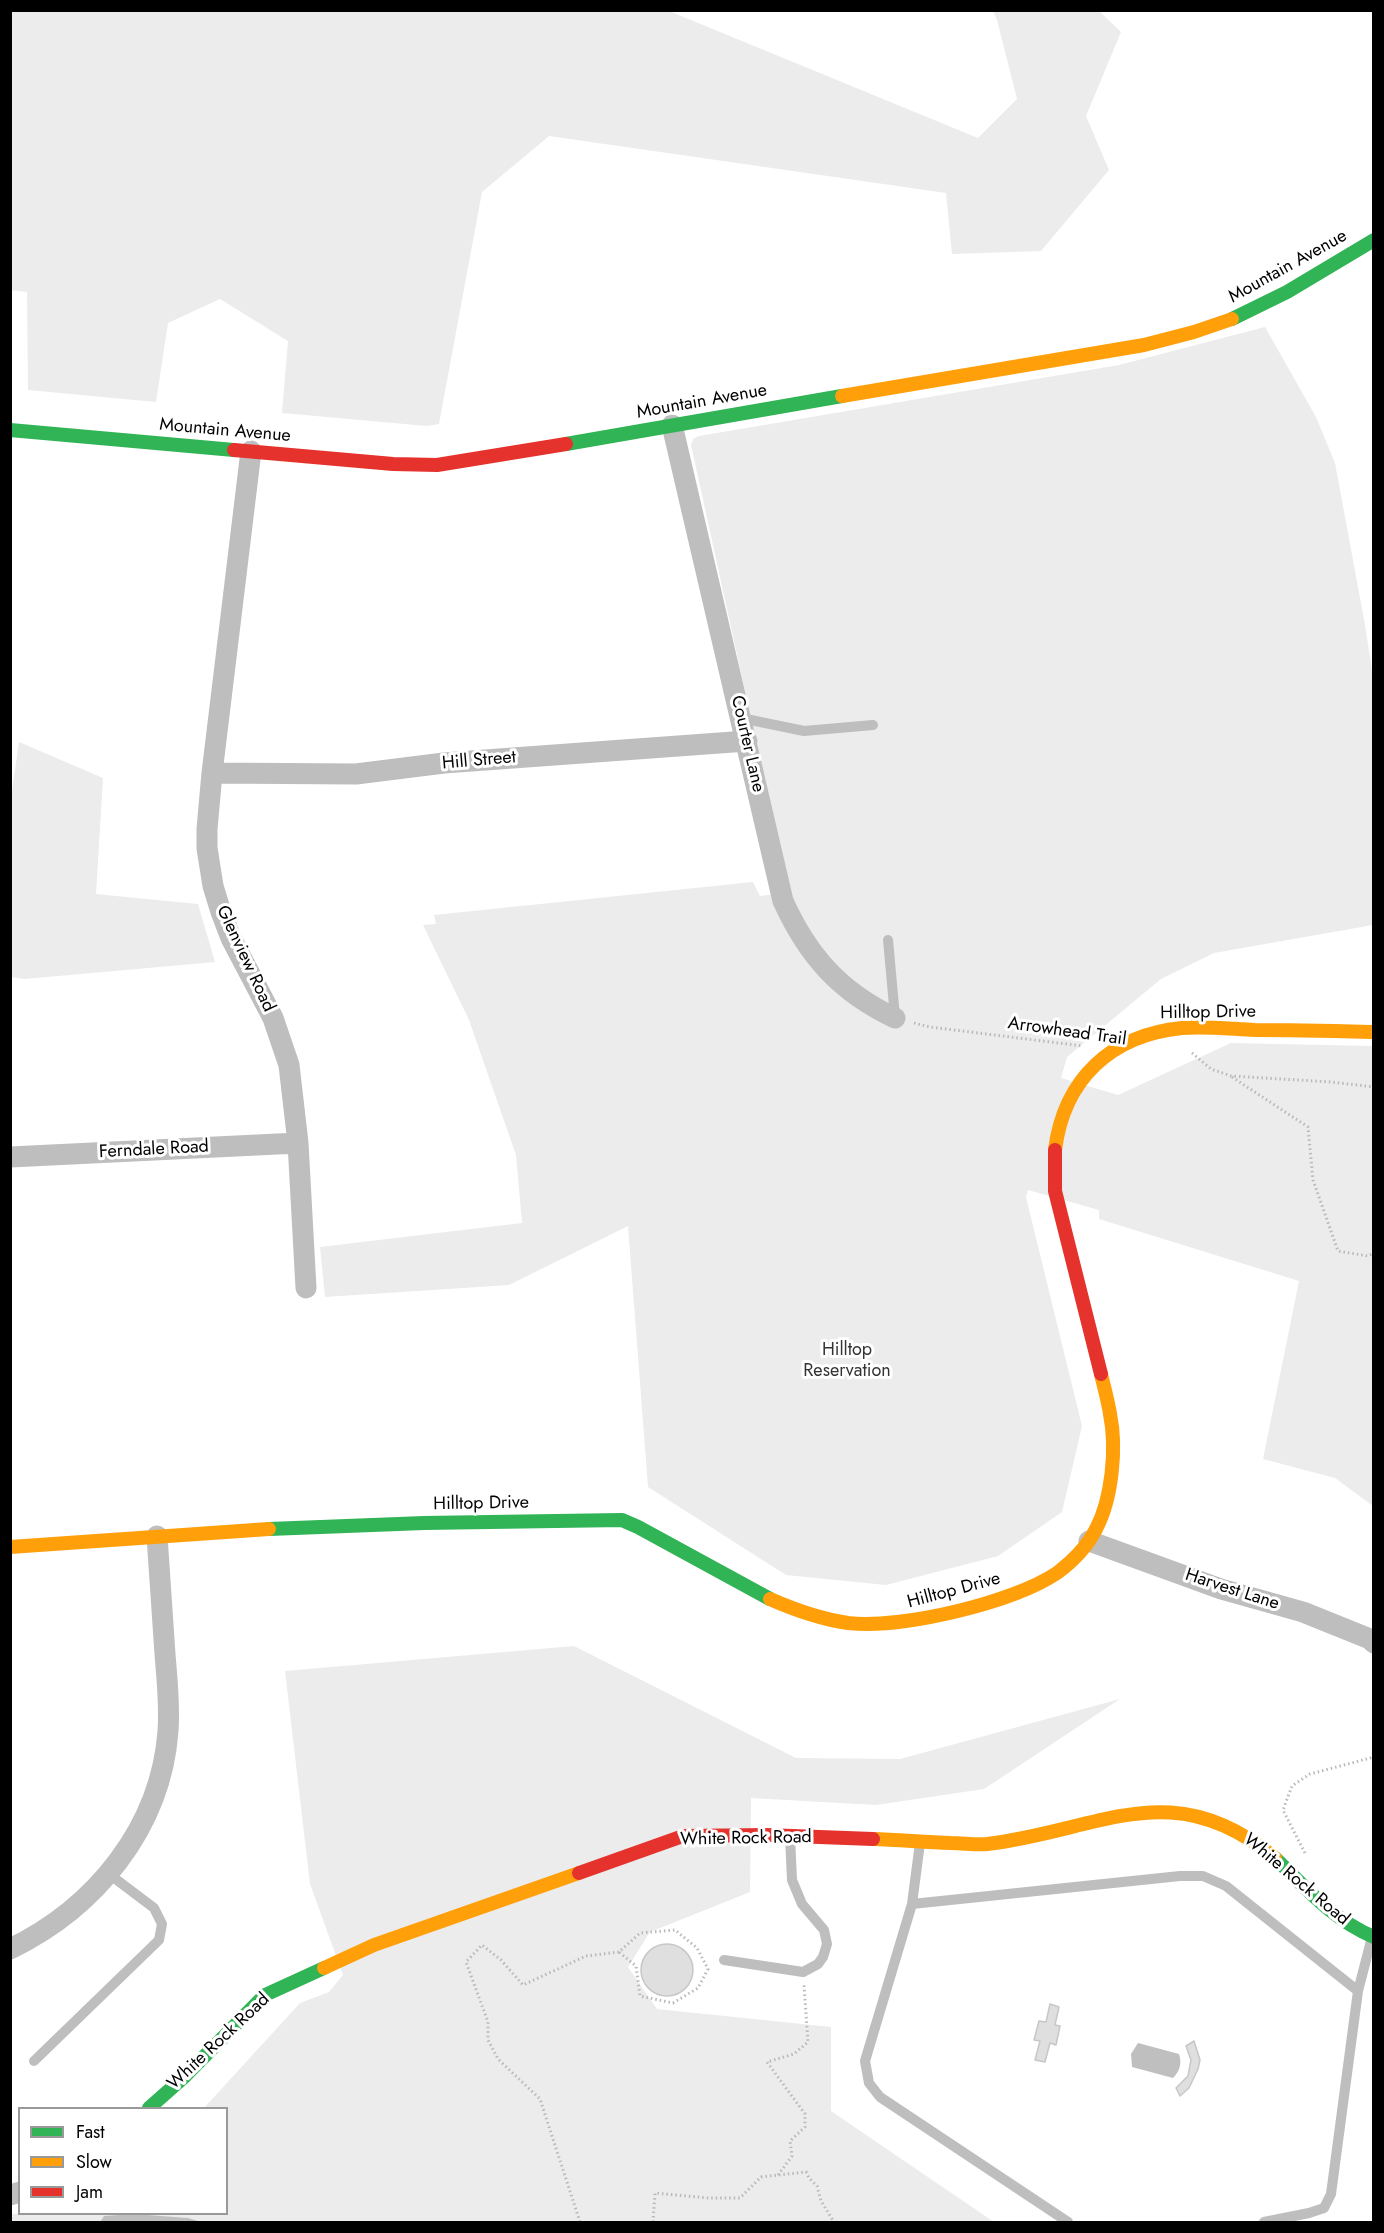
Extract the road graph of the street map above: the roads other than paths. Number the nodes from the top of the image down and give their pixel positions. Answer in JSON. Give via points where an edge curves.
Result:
{"nodes":[{"id":1,"x":1374,"y":240,"type":"edge"},
{"id":2,"x":672,"y":425,"type":"junction"},
{"id":3,"x":10,"y":430,"type":"edge"},
{"id":4,"x":251,"y":451,"type":"junction"},
{"id":5,"x":741,"y":718,"type":"junction"},
{"id":6,"x":873,"y":725,"type":"dead end"},
{"id":7,"x":747,"y":741,"type":"junction"},
{"id":8,"x":212,"y":773,"type":"junction"},
{"id":9,"x":888,"y":940,"type":"dead end"},
{"id":10,"x":895,"y":1018,"type":"joint"},
{"id":11,"x":1374,"y":1032,"type":"edge"},
{"id":12,"x":298,"y":1143,"type":"junction"},
{"id":13,"x":10,"y":1157,"type":"edge"},
{"id":14,"x":306,"y":1288,"type":"dead end"},
{"id":15,"x":157,"y":1536,"type":"junction"},
{"id":16,"x":1089,"y":1541,"type":"junction"},
{"id":17,"x":10,"y":1547,"type":"edge"},
{"id":18,"x":1374,"y":1643,"type":"edge"},
{"id":19,"x":790,"y":1837,"type":"junction"},
{"id":20,"x":920,"y":1841,"type":"junction"},
{"id":21,"x":110,"y":1874,"type":"junction"},
{"id":22,"x":912,"y":1904,"type":"junction"},
{"id":23,"x":1373,"y":1937,"type":"edge"},
{"id":24,"x":10,"y":1949,"type":"edge"},
{"id":25,"x":724,"y":1960,"type":"dead end"},
{"id":26,"x":1358,"y":1991,"type":"junction"},
{"id":27,"x":34,"y":2061,"type":"dead end"},
{"id":28,"x":151,"y":2107,"type":"edge"},
{"id":29,"x":1068,"y":2223,"type":"edge"},
{"id":30,"x":1264,"y":2223,"type":"edge"}],
"edges":[{"from":1,"to":2,"type":"street","name":"Mountain Avenue","via":[[1274,300],[1176,338]]},
{"from":2,"to":4,"type":"street","name":"Mountain Avenue","via":[[437,465]]},
{"from":2,"to":5,"type":"street","name":"Courter Lane"},
{"from":3,"to":4,"type":"street","name":"Mountain Avenue"},
{"from":4,"to":8,"type":"street","name":"Glenview Road"},
{"from":5,"to":6,"type":"lane","via":[[804,731]]},
{"from":5,"to":7,"type":"street","name":"Courter Lane"},
{"from":7,"to":8,"type":"street","name":"Hill Street","via":[[444,763],[356,774]]},
{"from":7,"to":10,"type":"street","name":"Courter Lane","via":[[776,880],[792,922],[830,974],[860,999]]},
{"from":8,"to":12,"type":"street","name":"Glenview Road","via":[[207,829],[213,886],[231,938],[273,1018],[289,1065]]},
{"from":9,"to":10,"type":"lane"},
{"from":11,"to":16,"type":"street","name":"Hilltop Drive","via":[[1174,1029],[1142,1036],[1111,1051],[1092,1066],[1069,1097],[1058,1124],[1053,1152],[1055,1191],[1111,1416],[1112,1475],[1102,1515]]},
{"from":12,"to":13,"type":"street","name":"Ferndale Road"},
{"from":12,"to":14,"type":"street","name":"Glenview Road"},
{"from":15,"to":16,"type":"street","name":"Hilltop Drive","via":[[431,1522],[624,1520],[779,1603],[830,1620],[882,1624],[934,1618],[1031,1587],[1067,1566]]},
{"from":15,"to":17,"type":"street","name":"Hilltop Drive"},
{"from":15,"to":21,"type":"street","via":[[169,1682],[168,1734],[149,1808]]},
{"from":16,"to":18,"type":"street","name":"Harvest Lane","via":[[1221,1588],[1303,1612]]},
{"from":19,"to":20,"type":"street","name":"White Rock Road"},
{"from":19,"to":25,"type":"lane","via":[[794,1889],[824,1930],[824,1957],[803,1972]]},
{"from":19,"to":28,"type":"street","name":"White Rock Road","via":[[683,1836],[374,1946],[265,1995]]},
{"from":20,"to":22,"type":"lane"},
{"from":20,"to":23,"type":"street","name":"White Rock Road","via":[[1010,1842],[1130,1812],[1192,1814],[1222,1823],[1261,1846],[1331,1913]]},
{"from":21,"to":24,"type":"street","via":[[70,1913]]},
{"from":21,"to":27,"type":"lane","via":[[154,1908],[162,1924],[159,1940]]},
{"from":22,"to":26,"type":"lane","via":[[1203,1876],[1226,1886]]},
{"from":22,"to":29,"type":"lane","via":[[866,2061],[869,2083],[880,2097]]},
{"from":23,"to":26,"type":"lane"},
{"from":26,"to":30,"type":"lane","via":[[1332,2194],[1324,2208]]}]}
